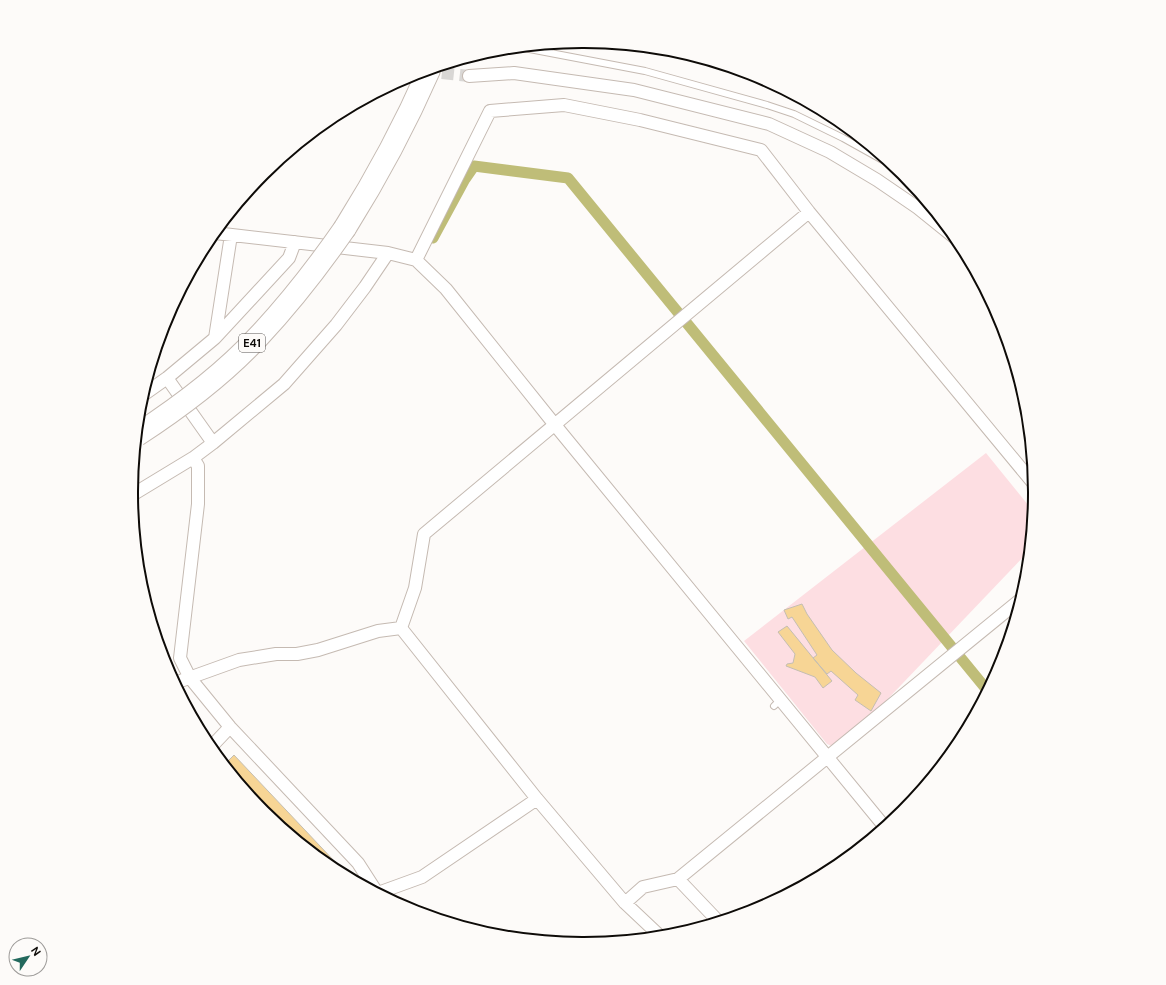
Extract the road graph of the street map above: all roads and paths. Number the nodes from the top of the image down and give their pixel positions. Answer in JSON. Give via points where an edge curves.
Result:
{"nodes":[{"id":1,"x":538,"y":51,"type":"edge"},
{"id":2,"x":469,"y":76,"type":"tunnel mouth"},
{"id":3,"x":426,"y":77,"type":"edge"},
{"id":4,"x":870,"y":153,"type":"edge"},
{"id":5,"x":809,"y":212,"type":"junction"},
{"id":6,"x":937,"y":223,"type":"edge"},
{"id":7,"x":222,"y":234,"type":"edge"},
{"id":8,"x":231,"y":235,"type":"junction"},
{"id":9,"x":295,"y":242,"type":"junction"},
{"id":10,"x":388,"y":253,"type":"junction"},
{"id":11,"x":416,"y":260,"type":"junction"},
{"id":12,"x":215,"y":338,"type":"junction"},
{"id":13,"x":167,"y":378,"type":"junction"},
{"id":14,"x":151,"y":389,"type":"edge"},
{"id":15,"x":555,"y":425,"type":"junction"},
{"id":16,"x":143,"y":431,"type":"edge"},
{"id":17,"x":213,"y":444,"type":"junction"},
{"id":18,"x":193,"y":458,"type":"junction"},
{"id":19,"x":1027,"y":476,"type":"edge"},
{"id":20,"x":138,"y":491,"type":"edge"},
{"id":21,"x":1012,"y":606,"type":"edge"},
{"id":22,"x":401,"y":628,"type":"junction"},
{"id":23,"x":190,"y":678,"type":"junction"},
{"id":24,"x":180,"y":681,"type":"edge"},
{"id":25,"x":230,"y":727,"type":"junction"},
{"id":26,"x":215,"y":742,"type":"edge"},
{"id":27,"x":828,"y":758,"type":"junction"},
{"id":28,"x":537,"y":799,"type":"junction"},
{"id":29,"x":881,"y":822,"type":"edge"},
{"id":30,"x":678,"y":879,"type":"junction"},
{"id":31,"x":371,"y":882,"type":"edge"},
{"id":32,"x":384,"y":890,"type":"edge"},
{"id":33,"x":625,"y":903,"type":"junction"},
{"id":34,"x":714,"y":917,"type":"edge"},
{"id":35,"x":654,"y":931,"type":"edge"}],
"edges":[{"from":1,"to":4,"type":"lane","via":[[645,71],[766,104],[794,114]]},
{"from":2,"to":6,"type":"street","via":[[514,72],[634,90],[769,124],[830,152],[877,180]]},
{"from":3,"to":16,"type":"highway","number":"E41","bridge":true,"via":[[374,182],[315,271],[288,305],[224,370]]},
{"from":5,"to":11,"type":"street","via":[[761,150],[640,120],[564,105],[490,111]]},
{"from":5,"to":15,"type":"street"},
{"from":5,"to":19,"type":"street"},
{"from":7,"to":8,"type":"street"},
{"from":8,"to":9,"type":"street"},
{"from":8,"to":12,"type":"street"},
{"from":9,"to":10,"type":"street"},
{"from":9,"to":12,"type":"street","via":[[289,258]]},
{"from":10,"to":11,"type":"street"},
{"from":10,"to":17,"type":"street","via":[[336,325],[284,384]]},
{"from":11,"to":15,"type":"street","via":[[446,288]]},
{"from":12,"to":13,"type":"street"},
{"from":13,"to":14,"type":"street"},
{"from":13,"to":17,"type":"street"},
{"from":15,"to":22,"type":"street","via":[[424,534],[415,588]]},
{"from":15,"to":27,"type":"street","via":[[766,679],[777,703],[803,720]]},
{"from":17,"to":18,"type":"street"},
{"from":18,"to":20,"type":"street"},
{"from":18,"to":23,"type":"street","via":[[198,466],[198,504],[180,658]]},
{"from":21,"to":27,"type":"street"},
{"from":22,"to":23,"type":"street","via":[[378,631],[318,650],[239,660]]},
{"from":22,"to":28,"type":"street"},
{"from":23,"to":24,"type":"street"},
{"from":23,"to":25,"type":"street"},
{"from":25,"to":26,"type":"street"},
{"from":25,"to":31,"type":"street","via":[[358,863]]},
{"from":27,"to":29,"type":"street"},
{"from":27,"to":30,"type":"street"},
{"from":28,"to":32,"type":"street","via":[[422,877]]},
{"from":28,"to":33,"type":"street"},
{"from":30,"to":33,"type":"street","via":[[643,887]]},
{"from":30,"to":34,"type":"street"},
{"from":33,"to":35,"type":"street"}]}
